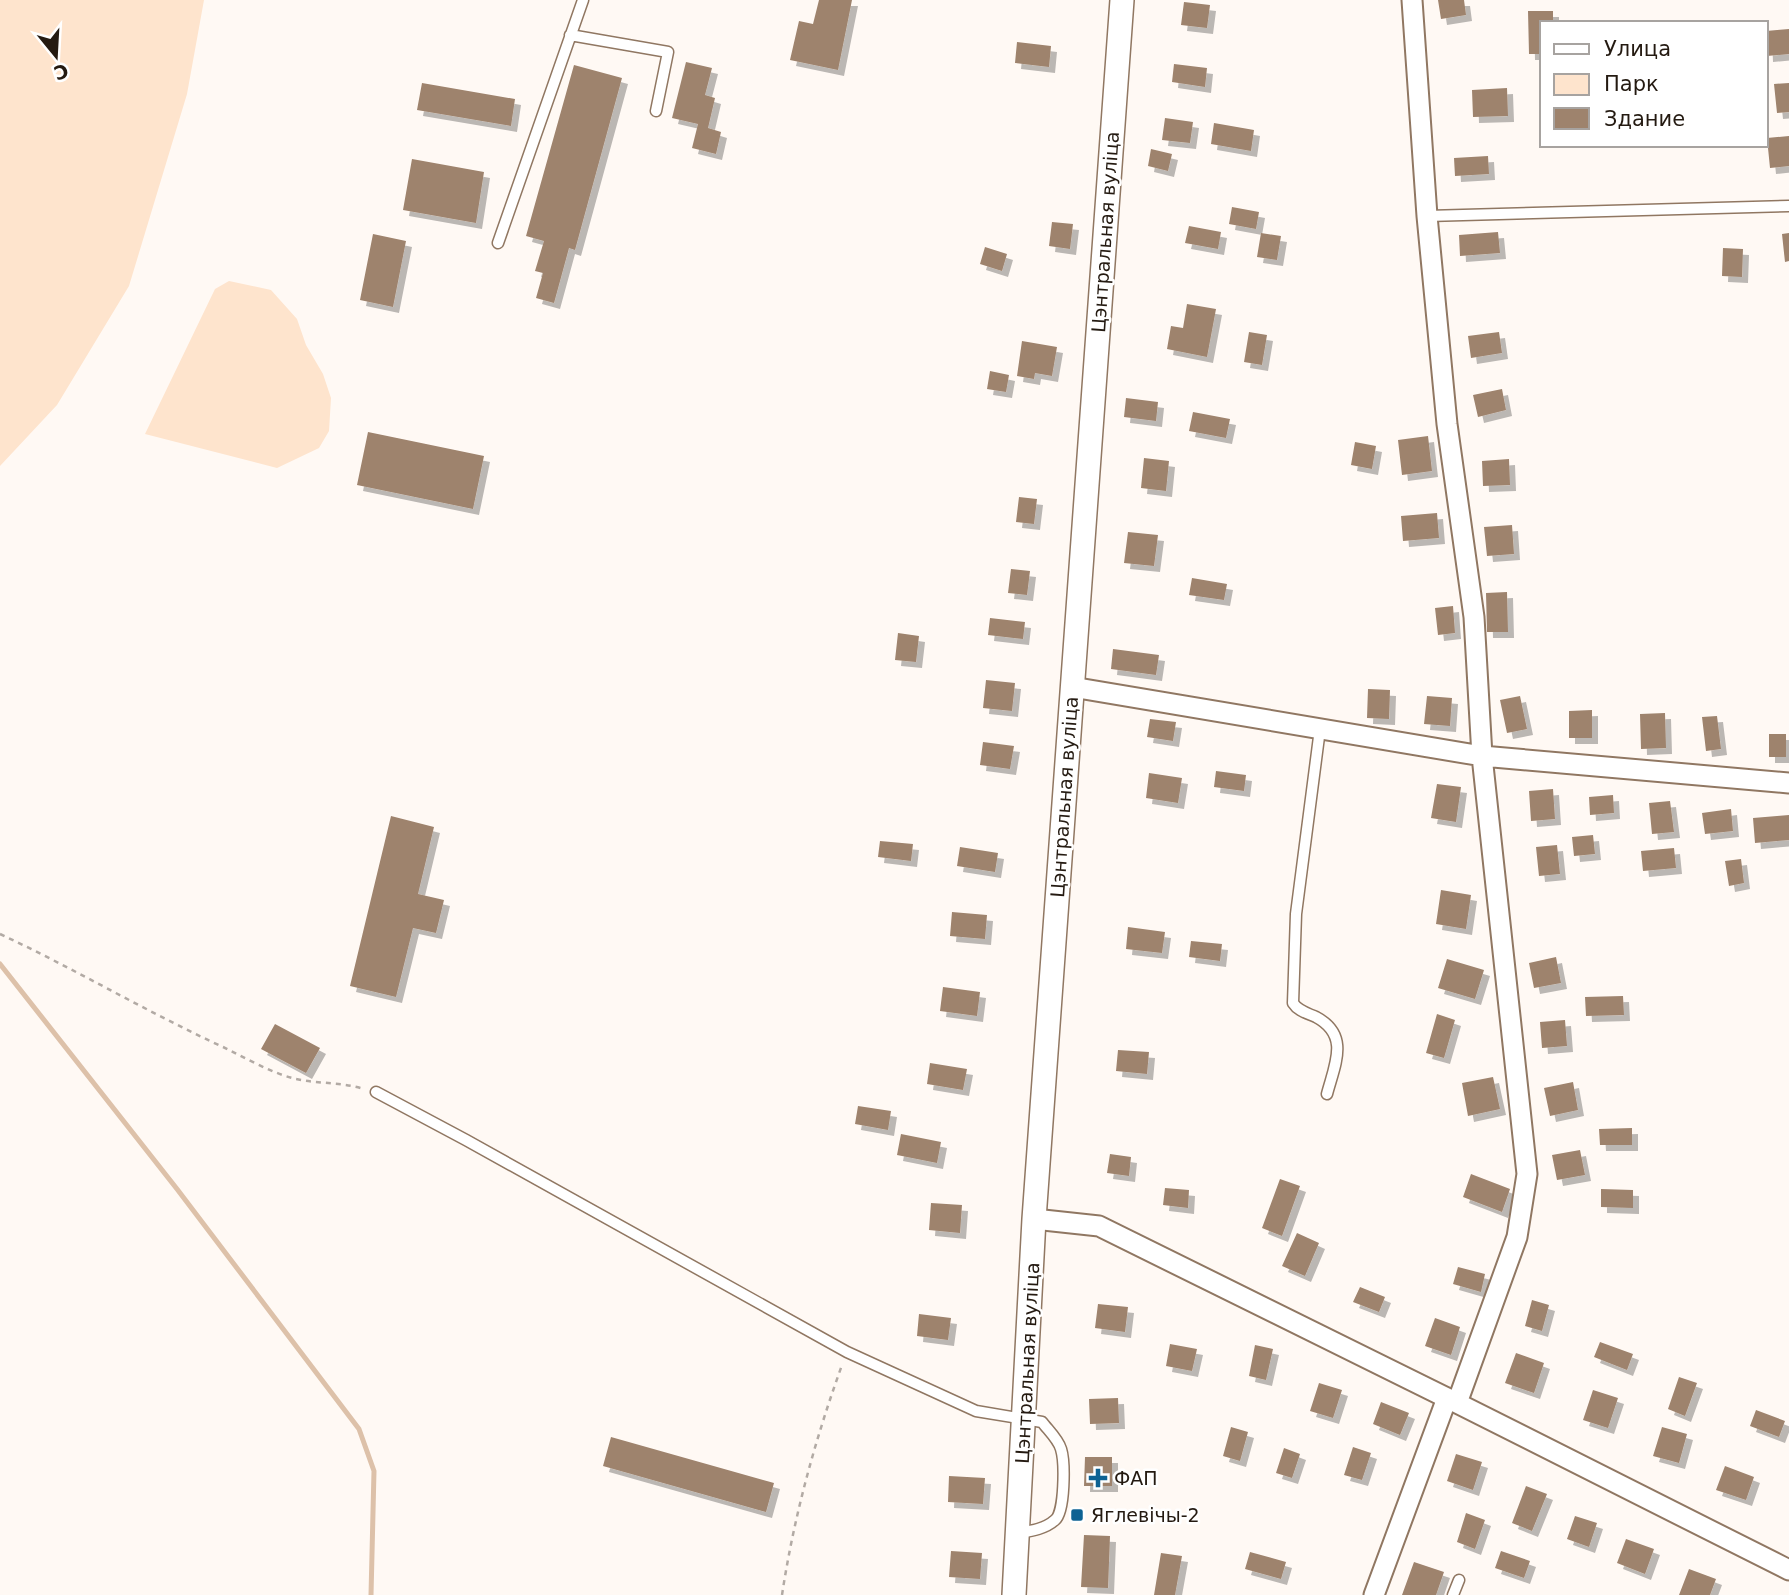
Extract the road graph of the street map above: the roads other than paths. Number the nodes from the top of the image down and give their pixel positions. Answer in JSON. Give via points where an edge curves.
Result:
{"nodes":[{"id":1,"x":583,"y":0,"type":"edge"},
{"id":2,"x":1122,"y":0,"type":"edge"},
{"id":3,"x":1412,"y":0,"type":"edge"},
{"id":4,"x":570,"y":35,"type":"junction"},
{"id":5,"x":656,"y":110,"type":"dead end"},
{"id":6,"x":1789,"y":206,"type":"edge"},
{"id":7,"x":1427,"y":216,"type":"junction"},
{"id":8,"x":498,"y":243,"type":"dead end"},
{"id":9,"x":1072,"y":687,"type":"junction"},
{"id":10,"x":1320,"y":729,"type":"junction"},
{"id":11,"x":1482,"y":756,"type":"junction"},
{"id":12,"x":1789,"y":783,"type":"edge"},
{"id":13,"x":376,"y":1092,"type":"road end"},
{"id":14,"x":1327,"y":1094,"type":"dead end"},
{"id":15,"x":1034,"y":1219,"type":"junction"},
{"id":16,"x":1452,"y":1400,"type":"junction"},
{"id":17,"x":1024,"y":1421,"type":"junction"},
{"id":18,"x":1018,"y":1534,"type":"junction"},
{"id":19,"x":1789,"y":1570,"type":"edge"},
{"id":20,"x":1459,"y":1580,"type":"dead end"},
{"id":21,"x":1014,"y":1595,"type":"edge"},
{"id":22,"x":1374,"y":1595,"type":"edge"},
{"id":23,"x":1453,"y":1595,"type":"edge"}],
"edges":[{"from":1,"to":4,"type":"lane"},
{"from":2,"to":9,"type":"street","name":"Цэнтральная вуліца"},
{"from":3,"to":7,"type":"street"},
{"from":4,"to":5,"type":"lane","via":[[668,52]]},
{"from":4,"to":8,"type":"lane"},
{"from":6,"to":7,"type":"lane"},
{"from":7,"to":11,"type":"street","via":[[1447,424],[1474,617]]},
{"from":9,"to":10,"type":"street"},
{"from":9,"to":15,"type":"street","name":"Цэнтральная вуліца"},
{"from":10,"to":11,"type":"street"},
{"from":10,"to":14,"type":"lane","via":[[1296,914],[1293,1003],[1326,1023],[1337,1038],[1338,1055]]},
{"from":11,"to":12,"type":"street"},
{"from":11,"to":16,"type":"street","via":[[1527,1174],[1517,1237]]},
{"from":13,"to":17,"type":"lane","via":[[847,1352],[976,1411]]},
{"from":15,"to":16,"type":"street","via":[[1098,1226]]},
{"from":15,"to":17,"type":"street","name":"Цэнтральная вуліца"},
{"from":16,"to":19,"type":"street"},
{"from":16,"to":22,"type":"street"},
{"from":17,"to":18,"type":"street","name":"Цэнтральная вуліца"},
{"from":17,"to":18,"type":"lane","via":[[1042,1422],[1062,1450],[1063,1480],[1060,1513],[1055,1520]]},
{"from":18,"to":21,"type":"street","name":"Цэнтральная вуліца"},
{"from":20,"to":23,"type":"lane"}]}
